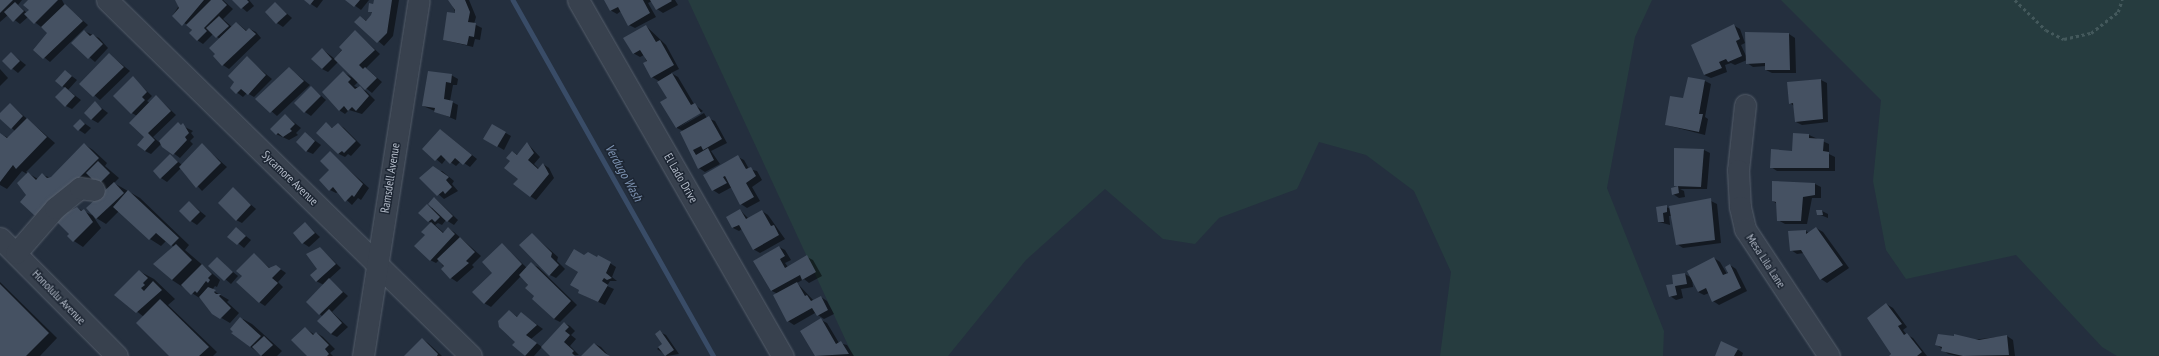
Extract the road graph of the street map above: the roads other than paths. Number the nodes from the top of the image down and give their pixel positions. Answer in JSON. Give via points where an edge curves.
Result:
{"nodes":[{"id":1,"x":107,"y":0,"type":"edge"},
{"id":2,"x":419,"y":0,"type":"edge"},
{"id":3,"x":578,"y":0,"type":"edge"},
{"id":4,"x":1745,"y":105,"type":"dead end"},
{"id":5,"x":94,"y":190,"type":"dead end"},
{"id":6,"x":0,"y":238,"type":"edge"},
{"id":7,"x":16,"y":253,"type":"junction"},
{"id":8,"x":376,"y":262,"type":"junction"},
{"id":9,"x":117,"y":356,"type":"edge"},
{"id":10,"x":363,"y":356,"type":"edge"},
{"id":11,"x":471,"y":356,"type":"edge"},
{"id":12,"x":783,"y":356,"type":"edge"},
{"id":13,"x":1829,"y":356,"type":"edge"}],
"edges":[{"from":1,"to":8,"type":"street","name":"Sycamore Avenue"},
{"from":2,"to":8,"type":"street","name":"Ramsdell Avenue"},
{"from":3,"to":12,"type":"street","name":"El Lado Drive"},
{"from":4,"to":13,"type":"street","name":"Mesa Lila Lane","via":[[1738,170],[1740,207],[1745,229]]},
{"from":5,"to":7,"type":"street","via":[[80,188],[55,208]]},
{"from":6,"to":7,"type":"street","name":"Honolulu Avenue"},
{"from":7,"to":9,"type":"street","name":"Honolulu Avenue"},
{"from":8,"to":10,"type":"street","name":"Ramsdell Avenue"},
{"from":8,"to":11,"type":"street","name":"Sycamore Avenue"}]}
